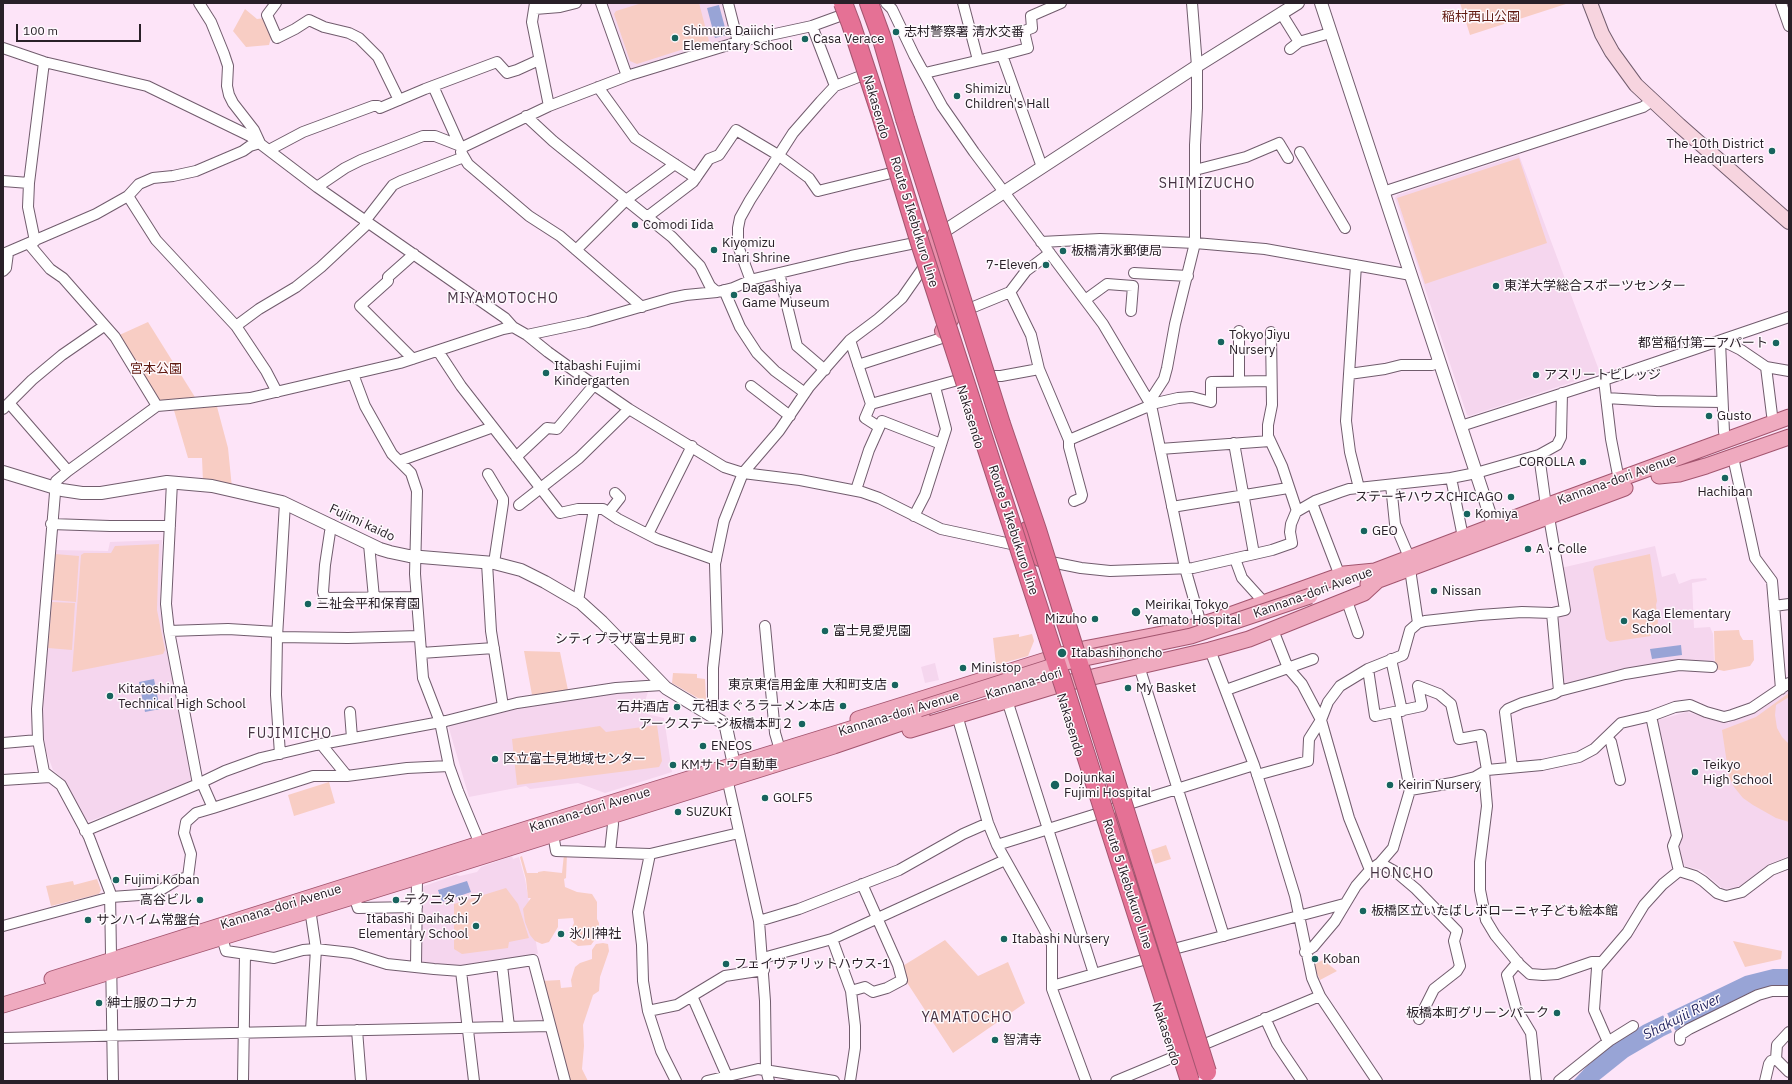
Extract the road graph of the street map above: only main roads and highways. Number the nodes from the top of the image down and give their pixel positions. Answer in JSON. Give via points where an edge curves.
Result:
{"nodes":[{"id":1,"x":869,"y":3,"type":"edge"},
{"id":2,"x":874,"y":3,"type":"edge"},
{"id":3,"x":1590,"y":3,"type":"edge"},
{"id":4,"x":845,"y":11,"type":"edge"},
{"id":5,"x":905,"y":119,"type":"junction"},
{"id":6,"x":1789,"y":222,"type":"edge"},
{"id":7,"x":937,"y":234,"type":"junction"},
{"id":8,"x":944,"y":334,"type":"junction"},
{"id":9,"x":1789,"y":409,"type":"edge"},
{"id":10,"x":1789,"y":417,"type":"edge"},
{"id":11,"x":1789,"y":427,"type":"edge"},
{"id":12,"x":1789,"y":437,"type":"edge"},
{"id":13,"x":1662,"y":470,"type":"junction"},
{"id":14,"x":1547,"y":511,"type":"junction"},
{"id":15,"x":1495,"y":531,"type":"junction"},
{"id":16,"x":1410,"y":563,"type":"junction"},
{"id":17,"x":1376,"y":576,"type":"junction"},
{"id":18,"x":1311,"y":600,"type":"joint"},
{"id":19,"x":1066,"y":610,"type":"junction"},
{"id":20,"x":1037,"y":622,"type":"junction"},
{"id":21,"x":1078,"y":650,"type":"junction"},
{"id":22,"x":1050,"y":659,"type":"junction"},
{"id":23,"x":1087,"y":677,"type":"junction"},
{"id":24,"x":1058,"y":684,"type":"junction"},
{"id":25,"x":920,"y":712,"type":"junction"},
{"id":26,"x":816,"y":740,"type":"junction"},
{"id":27,"x":834,"y":746,"type":"junction"},
{"id":28,"x":731,"y":772,"type":"junction"},
{"id":29,"x":1119,"y":812,"type":"junction"},
{"id":30,"x":112,"y":965,"type":"junction"},
{"id":31,"x":3,"y":994,"type":"edge"},
{"id":32,"x":3,"y":1005,"type":"edge"},
{"id":33,"x":1195,"y":1080,"type":"edge"},
{"id":34,"x":1213,"y":1081,"type":"edge"}],
"edges":[{"from":1,"to":5,"type":"highway","name":"Route 5 Ikebukuro Line"},
{"from":2,"to":7,"type":"highway","via":[[920,147]]},
{"from":3,"to":6,"type":"main road","via":[[1612,52],[1623,69],[1652,101]]},
{"from":4,"to":8,"type":"highway","name":"Nakasendo"},
{"from":4,"to":20,"type":"highway","bridge":true,"via":[[1036,611]]},
{"from":4,"to":33,"type":"highway","name":"Route 5 Ikebukuro Line","bridge":true},
{"from":5,"to":19,"type":"highway","via":[[904,144],[1027,531]]},
{"from":5,"to":33,"type":"highway","name":"Route 5 Ikebukuro Line","bridge":true,"via":[[1037,530]]},
{"from":7,"to":8,"type":"highway","via":[[932,245],[952,309]]},
{"from":7,"to":19,"type":"highway","via":[[971,308]]},
{"from":8,"to":20,"type":"highway","name":"Nakasendo"},
{"from":9,"to":13,"type":"main road","via":[[1679,451]]},
{"from":10,"to":13,"type":"main road","name":"Kannana-dori Avenue"},
{"from":11,"to":13,"type":"main road","name":"Kannana-dori Avenue"},
{"from":12,"to":13,"type":"main road","via":[[1679,474]]},
{"from":13,"to":14,"type":"main road","name":"Kannana-dori Avenue"},
{"from":13,"to":14,"type":"main road","name":"Kannana-dori Avenue","via":[[1619,480]]},
{"from":14,"to":15,"type":"main road","name":"Kannana-dori Avenue"},
{"from":15,"to":16,"type":"main road","name":"Kannana-dori Avenue"},
{"from":15,"to":16,"type":"main road","name":"Kannana-dori Avenue","via":[[1462,537]]},
{"from":16,"to":17,"type":"main road","name":"Kannana-dori Avenue"},
{"from":17,"to":18,"type":"main road","name":"Kannana-dori Avenue"},
{"from":17,"to":21,"type":"main road","via":[[1340,576],[1202,624]]},
{"from":17,"to":23,"type":"main road","via":[[1364,594],[1249,639]]},
{"from":18,"to":25,"type":"main road","name":"Kannana-dori","bridge":true,"via":[[1205,642],[1075,669]]},
{"from":19,"to":21,"type":"highway"},
{"from":20,"to":22,"type":"highway","name":"Nakasendo"},
{"from":21,"to":22,"type":"main road"},
{"from":21,"to":23,"type":"highway"},
{"from":22,"to":24,"type":"highway","name":"Nakasendo"},
{"from":22,"to":26,"type":"main road","via":[[861,718]]},
{"from":23,"to":24,"type":"main road"},
{"from":23,"to":29,"type":"highway","via":[[1102,730]]},
{"from":24,"to":27,"type":"main road","via":[[867,744]]},
{"from":24,"to":33,"type":"highway","name":"Nakasendo","via":[[1096,815],[1174,1057]]},
{"from":25,"to":26,"type":"main road","name":"Kannana-dori Avenue"},
{"from":25,"to":27,"type":"main road","name":"Kannana-dori Avenue"},
{"from":26,"to":28,"type":"main road","name":"Kannana-dori Avenue","via":[[780,750]]},
{"from":27,"to":28,"type":"main road","name":"Kannana-dori Avenue"},
{"from":28,"to":30,"type":"main road","name":"Kannana-dori Avenue","via":[[480,844]]},
{"from":28,"to":30,"type":"main road","name":"Kannana-dori Avenue","via":[[611,816],[417,878],[222,938]]},
{"from":29,"to":33,"type":"highway","via":[[1124,846]]},
{"from":29,"to":34,"type":"highway","via":[[1170,950]]},
{"from":30,"to":31,"type":"main road","name":"Kannana-dori Avenue"},
{"from":30,"to":32,"type":"main road","name":"Kannana-dori Avenue"}]}
